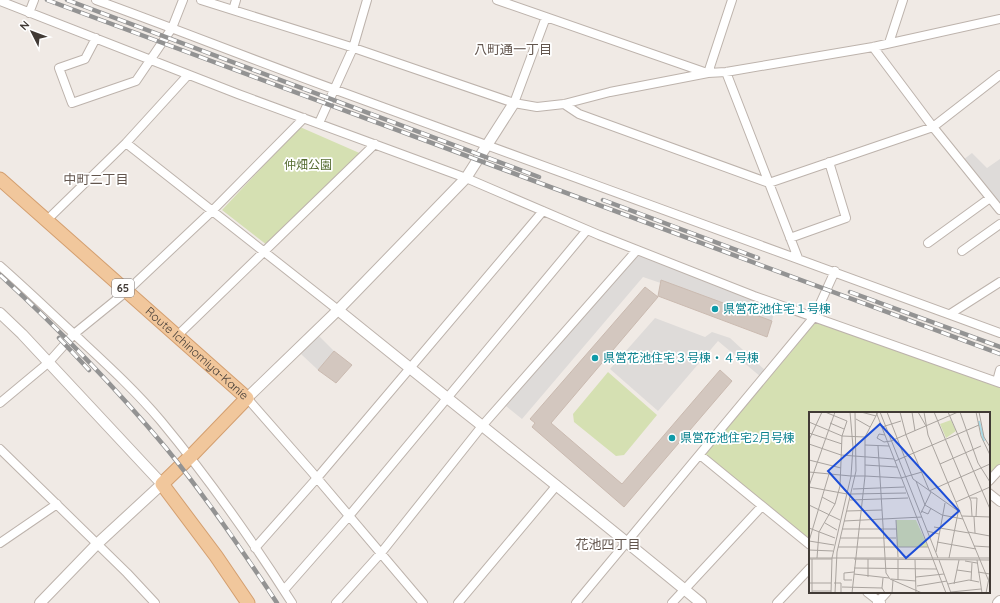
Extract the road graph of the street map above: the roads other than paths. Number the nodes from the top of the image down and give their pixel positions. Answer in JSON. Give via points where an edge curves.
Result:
{"nodes":[{"id":1,"x":34,"y":0,"type":"edge"},
{"id":2,"x":96,"y":0,"type":"edge"},
{"id":3,"x":183,"y":0,"type":"edge"},
{"id":4,"x":201,"y":0,"type":"edge"},
{"id":5,"x":236,"y":0,"type":"edge"},
{"id":6,"x":367,"y":0,"type":"edge"},
{"id":7,"x":498,"y":0,"type":"edge"},
{"id":8,"x":732,"y":0,"type":"edge"},
{"id":9,"x":903,"y":0,"type":"edge"},
{"id":10,"x":0,"y":1,"type":"edge"},
{"id":11,"x":233,"y":10,"type":"junction"},
{"id":12,"x":29,"y":13,"type":"junction"},
{"id":13,"x":546,"y":16,"type":"junction"},
{"id":14,"x":1000,"y":19,"type":"edge"},
{"id":15,"x":172,"y":28,"type":"junction"},
{"id":16,"x":96,"y":38,"type":"junction"},
{"id":17,"x":889,"y":43,"type":"junction"},
{"id":18,"x":873,"y":47,"type":"junction"},
{"id":19,"x":353,"y":48,"type":"junction"},
{"id":20,"x":150,"y":60,"type":"junction"},
{"id":21,"x":726,"y":72,"type":"junction"},
{"id":22,"x":708,"y":73,"type":"junction"},
{"id":23,"x":188,"y":75,"type":"junction"},
{"id":24,"x":1000,"y":75,"type":"edge"},
{"id":25,"x":335,"y":90,"type":"junction"},
{"id":26,"x":514,"y":103,"type":"junction"},
{"id":27,"x":564,"y":104,"type":"junction"},
{"id":28,"x":304,"y":118,"type":"junction"},
{"id":29,"x":319,"y":124,"type":"junction"},
{"id":30,"x":933,"y":127,"type":"junction"},
{"id":31,"x":126,"y":142,"type":"junction"},
{"id":32,"x":375,"y":144,"type":"junction"},
{"id":33,"x":488,"y":145,"type":"junction"},
{"id":34,"x":829,"y":162,"type":"junction"},
{"id":35,"x":466,"y":178,"type":"junction"},
{"id":36,"x":0,"y":179,"type":"edge"},
{"id":37,"x":768,"y":183,"type":"junction"},
{"id":38,"x":990,"y":198,"type":"junction"},
{"id":39,"x":1000,"y":210,"type":"edge"},
{"id":40,"x":212,"y":211,"type":"junction"},
{"id":41,"x":543,"y":211,"type":"junction"},
{"id":42,"x":47,"y":220,"type":"junction"},
{"id":43,"x":1000,"y":224,"type":"edge"},
{"id":44,"x":588,"y":230,"type":"junction"},
{"id":45,"x":790,"y":238,"type":"junction"},
{"id":46,"x":928,"y":243,"type":"dead end"},
{"id":47,"x":637,"y":250,"type":"junction"},
{"id":48,"x":962,"y":251,"type":"dead end"},
{"id":49,"x":264,"y":252,"type":"junction"},
{"id":50,"x":798,"y":258,"type":"junction"},
{"id":51,"x":0,"y":266,"type":"edge"},
{"id":52,"x":835,"y":271,"type":"junction"},
{"id":53,"x":1000,"y":282,"type":"edge"},
{"id":54,"x":127,"y":291,"type":"junction"},
{"id":55,"x":338,"y":310,"type":"junction"},
{"id":56,"x":0,"y":313,"type":"edge"},
{"id":57,"x":950,"y":314,"type":"junction"},
{"id":58,"x":814,"y":317,"type":"junction"},
{"id":59,"x":1000,"y":333,"type":"edge"},
{"id":60,"x":74,"y":334,"type":"junction"},
{"id":61,"x":177,"y":336,"type":"junction"},
{"id":62,"x":48,"y":363,"type":"junction"},
{"id":63,"x":410,"y":368,"type":"junction"},
{"id":64,"x":1000,"y":370,"type":"edge"},
{"id":65,"x":998,"y":382,"type":"edge"},
{"id":66,"x":247,"y":398,"type":"junction"},
{"id":67,"x":447,"y":398,"type":"junction"},
{"id":68,"x":0,"y":403,"type":"edge"},
{"id":69,"x":482,"y":426,"type":"junction"},
{"id":70,"x":0,"y":449,"type":"edge"},
{"id":71,"x":700,"y":455,"type":"junction"},
{"id":72,"x":190,"y":458,"type":"junction"},
{"id":73,"x":1000,"y":469,"type":"edge"},
{"id":74,"x":317,"y":478,"type":"junction"},
{"id":75,"x":990,"y":480,"type":"edge"},
{"id":76,"x":162,"y":484,"type":"junction"},
{"id":77,"x":557,"y":485,"type":"junction"},
{"id":78,"x":990,"y":494,"type":"edge"},
{"id":79,"x":1000,"y":502,"type":"edge"},
{"id":80,"x":57,"y":504,"type":"junction"},
{"id":81,"x":762,"y":506,"type":"junction"},
{"id":82,"x":349,"y":516,"type":"junction"},
{"id":83,"x":628,"y":542,"type":"junction"},
{"id":84,"x":0,"y":543,"type":"edge"},
{"id":85,"x":97,"y":544,"type":"junction"},
{"id":86,"x":809,"y":544,"type":"edge"},
{"id":87,"x":255,"y":548,"type":"junction"},
{"id":88,"x":381,"y":553,"type":"junction"},
{"id":89,"x":809,"y":569,"type":"edge"},
{"id":90,"x":684,"y":589,"type":"junction"},
{"id":91,"x":284,"y":590,"type":"junction"},
{"id":92,"x":869,"y":593,"type":"edge"},
{"id":93,"x":886,"y":593,"type":"edge"},
{"id":94,"x":879,"y":602,"type":"edge"},
{"id":95,"x":40,"y":603,"type":"edge"},
{"id":96,"x":155,"y":603,"type":"edge"},
{"id":97,"x":248,"y":603,"type":"edge"},
{"id":98,"x":292,"y":603,"type":"edge"},
{"id":99,"x":336,"y":603,"type":"edge"},
{"id":100,"x":422,"y":603,"type":"edge"},
{"id":101,"x":458,"y":603,"type":"edge"},
{"id":102,"x":576,"y":603,"type":"edge"},
{"id":103,"x":672,"y":603,"type":"edge"},
{"id":104,"x":701,"y":603,"type":"edge"},
{"id":105,"x":777,"y":603,"type":"edge"}],
"edges":[{"from":1,"to":12,"type":"street"},
{"from":2,"to":15,"type":"street"},
{"from":3,"to":15,"type":"street"},
{"from":4,"to":11,"type":"street"},
{"from":5,"to":11,"type":"street"},
{"from":6,"to":19,"type":"street"},
{"from":7,"to":13,"type":"street"},
{"from":8,"to":22,"type":"street"},
{"from":9,"to":17,"type":"street"},
{"from":10,"to":12,"type":"street"},
{"from":11,"to":19,"type":"street"},
{"from":12,"to":16,"type":"street"},
{"from":13,"to":22,"type":"street"},
{"from":13,"to":26,"type":"street"},
{"from":14,"to":17,"type":"street"},
{"from":15,"to":20,"type":"street"},
{"from":15,"to":25,"type":"street"},
{"from":16,"to":20,"type":"street"},
{"from":16,"to":20,"type":"street","via":[[85,59],[59,68],[72,103],[136,81]]},
{"from":17,"to":18,"type":"street"},
{"from":18,"to":21,"type":"street"},
{"from":18,"to":30,"type":"street"},
{"from":19,"to":25,"type":"street"},
{"from":19,"to":26,"type":"street"},
{"from":20,"to":23,"type":"street"},
{"from":21,"to":22,"type":"street"},
{"from":21,"to":37,"type":"street"},
{"from":22,"to":27,"type":"street","via":[[610,92]]},
{"from":23,"to":28,"type":"street"},
{"from":23,"to":31,"type":"street"},
{"from":24,"to":30,"type":"street"},
{"from":25,"to":29,"type":"street"},
{"from":25,"to":33,"type":"street"},
{"from":26,"to":27,"type":"street","via":[[537,107]]},
{"from":26,"to":33,"type":"street"},
{"from":27,"to":37,"type":"street","via":[[579,114]]},
{"from":28,"to":29,"type":"street"},
{"from":28,"to":40,"type":"street"},
{"from":29,"to":32,"type":"street"},
{"from":30,"to":34,"type":"street"},
{"from":30,"to":38,"type":"street"},
{"from":31,"to":40,"type":"street"},
{"from":31,"to":42,"type":"street"},
{"from":32,"to":35,"type":"street"},
{"from":32,"to":49,"type":"street"},
{"from":33,"to":35,"type":"street"},
{"from":33,"to":50,"type":"street"},
{"from":34,"to":37,"type":"street"},
{"from":34,"to":45,"type":"street","via":[[846,218]]},
{"from":35,"to":41,"type":"street"},
{"from":35,"to":55,"type":"street"},
{"from":36,"to":42,"type":"main road","name":"Route Ichinomiya-Kanie","number":"65"},
{"from":37,"to":45,"type":"street"},
{"from":38,"to":39,"type":"street"},
{"from":38,"to":46,"type":"street"},
{"from":40,"to":49,"type":"street"},
{"from":40,"to":54,"type":"street"},
{"from":41,"to":44,"type":"street"},
{"from":41,"to":63,"type":"street"},
{"from":42,"to":54,"type":"main road","name":"Route Ichinomiya-Kanie","number":"65"},
{"from":43,"to":48,"type":"street"},
{"from":44,"to":47,"type":"street"},
{"from":44,"to":67,"type":"street"},
{"from":45,"to":50,"type":"street"},
{"from":47,"to":58,"type":"street"},
{"from":47,"to":69,"type":"street"},
{"from":49,"to":55,"type":"street"},
{"from":49,"to":61,"type":"street"},
{"from":50,"to":52,"type":"street"},
{"from":51,"to":60,"type":"street"},
{"from":52,"to":57,"type":"street"},
{"from":52,"to":58,"type":"street"},
{"from":53,"to":57,"type":"street"},
{"from":54,"to":60,"type":"street"},
{"from":54,"to":61,"type":"main road","name":"Route Ichinomiya-Kanie","number":"65"},
{"from":55,"to":63,"type":"street"},
{"from":55,"to":66,"type":"street"},
{"from":56,"to":62,"type":"street"},
{"from":57,"to":59,"type":"street"},
{"from":58,"to":65,"type":"street"},
{"from":58,"to":71,"type":"street"},
{"from":60,"to":62,"type":"street"},
{"from":60,"to":72,"type":"street","via":[[131,388]]},
{"from":61,"to":66,"type":"main road","name":"Route Ichinomiya-Kanie","number":"65"},
{"from":62,"to":68,"type":"street"},
{"from":62,"to":76,"type":"street"},
{"from":63,"to":67,"type":"street"},
{"from":63,"to":74,"type":"street"},
{"from":64,"to":65,"type":"street"},
{"from":66,"to":72,"type":"main road","name":"Route Ichinomiya-Kanie"},
{"from":66,"to":74,"type":"street"},
{"from":67,"to":69,"type":"street"},
{"from":67,"to":82,"type":"street"},
{"from":69,"to":77,"type":"street"},
{"from":69,"to":88,"type":"street"},
{"from":70,"to":80,"type":"street"},
{"from":71,"to":81,"type":"street"},
{"from":71,"to":83,"type":"street"},
{"from":72,"to":76,"type":"main road","name":"Route Ichinomiya-Kanie"},
{"from":72,"to":87,"type":"street"},
{"from":73,"to":75,"type":"street"},
{"from":74,"to":82,"type":"street"},
{"from":74,"to":87,"type":"street"},
{"from":76,"to":85,"type":"street"},
{"from":76,"to":97,"type":"main road"},
{"from":77,"to":83,"type":"street"},
{"from":77,"to":101,"type":"street"},
{"from":78,"to":79,"type":"street"},
{"from":80,"to":84,"type":"street"},
{"from":80,"to":85,"type":"street"},
{"from":81,"to":86,"type":"street"},
{"from":81,"to":90,"type":"street"},
{"from":82,"to":88,"type":"street"},
{"from":82,"to":91,"type":"street"},
{"from":83,"to":90,"type":"street"},
{"from":83,"to":102,"type":"street"},
{"from":85,"to":95,"type":"street"},
{"from":85,"to":96,"type":"street"},
{"from":87,"to":91,"type":"street"},
{"from":88,"to":99,"type":"street"},
{"from":88,"to":100,"type":"street"},
{"from":89,"to":105,"type":"street"},
{"from":90,"to":103,"type":"street"},
{"from":90,"to":104,"type":"street"},
{"from":91,"to":98,"type":"street"},
{"from":92,"to":94,"type":"street"},
{"from":93,"to":94,"type":"street"}]}
